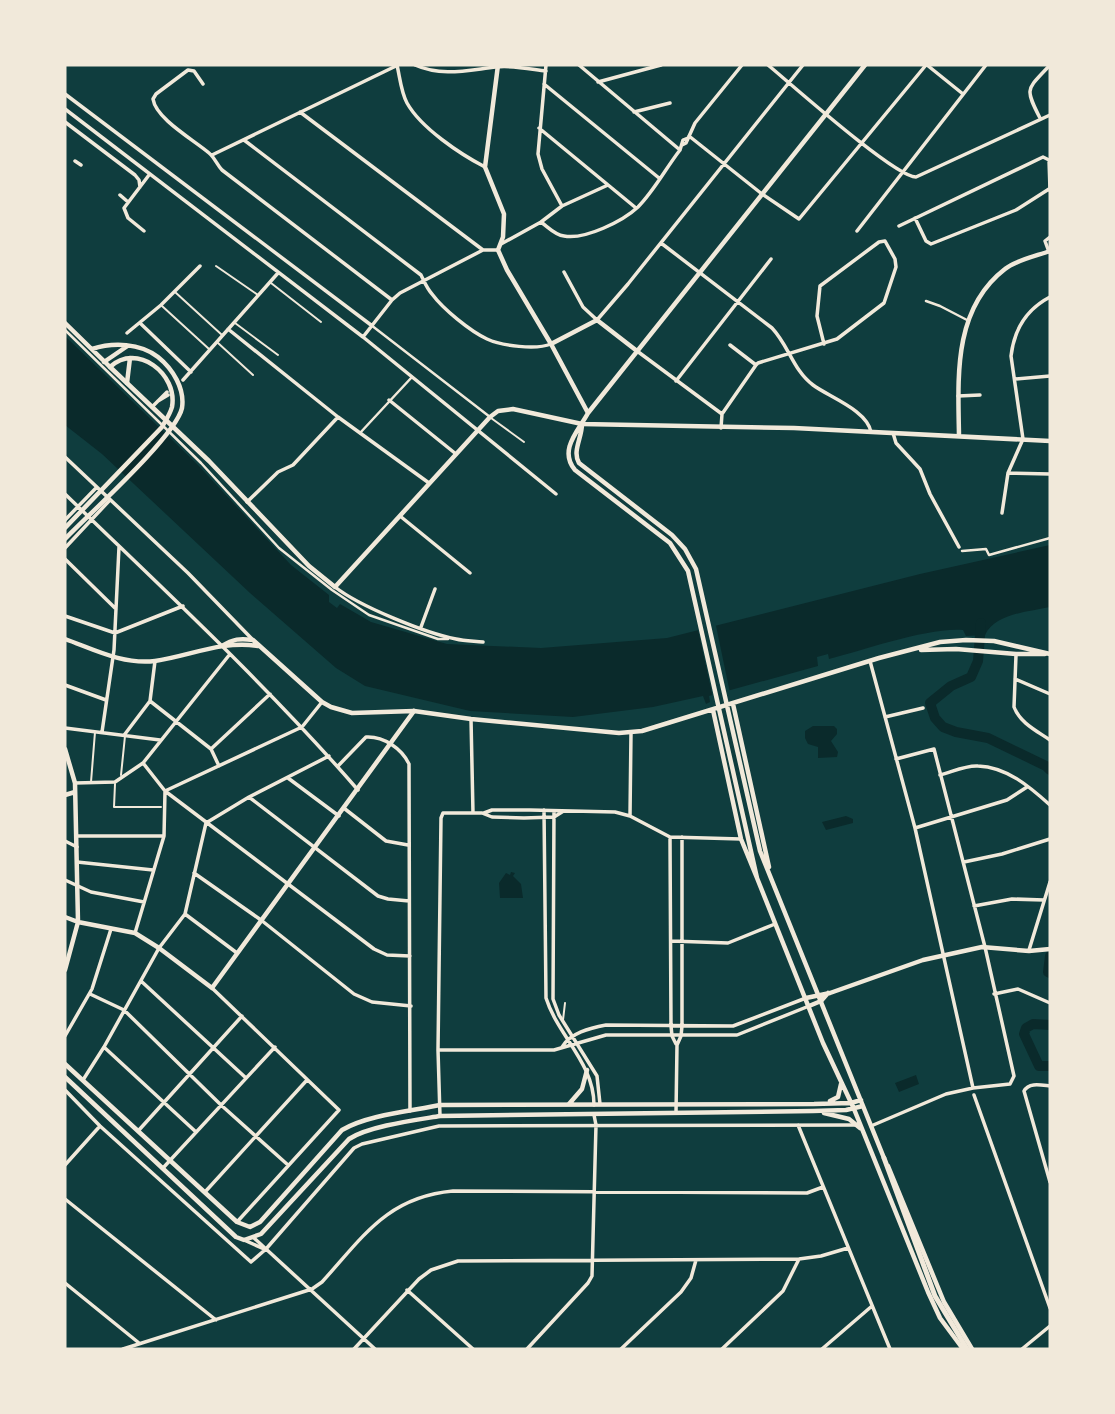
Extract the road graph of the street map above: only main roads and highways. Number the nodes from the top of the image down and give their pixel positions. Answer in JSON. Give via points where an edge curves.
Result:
{"nodes":[{"id":1,"x":864,"y":65,"type":"edge"},
{"id":2,"x":498,"y":66,"type":"edge"},
{"id":3,"x":1049,"y":251,"type":"edge"},
{"id":4,"x":65,"y":323,"type":"edge"},
{"id":5,"x":551,"y":344,"type":"junction"},
{"id":6,"x":127,"y":346,"type":"junction"},
{"id":7,"x":92,"y":349,"type":"junction"},
{"id":8,"x":637,"y":352,"type":"junction"},
{"id":9,"x":130,"y":358,"type":"junction"},
{"id":10,"x":104,"y":362,"type":"junction"},
{"id":11,"x":110,"y":368,"type":"junction"},
{"id":12,"x":127,"y":383,"type":"junction"},
{"id":13,"x":588,"y":413,"type":"junction"},
{"id":14,"x":582,"y":424,"type":"junction"},
{"id":15,"x":959,"y":435,"type":"junction"},
{"id":16,"x":1050,"y":441,"type":"edge"},
{"id":17,"x":65,"y":528,"type":"edge"},
{"id":18,"x":65,"y":540,"type":"edge"},
{"id":19,"x":65,"y":639,"type":"edge"},
{"id":20,"x":222,"y":646,"type":"junction"},
{"id":21,"x":258,"y":646,"type":"junction"},
{"id":22,"x":915,"y":650,"type":"junction"},
{"id":23,"x":1048,"y":654,"type":"edge"},
{"id":24,"x":733,"y":704,"type":"junction"},
{"id":25,"x":414,"y":710,"type":"junction"},
{"id":26,"x":713,"y":710,"type":"junction"},
{"id":27,"x":65,"y":749,"type":"edge"},
{"id":28,"x":743,"y":750,"type":"junction"},
{"id":29,"x":724,"y":759,"type":"junction"},
{"id":30,"x":75,"y":792,"type":"junction"},
{"id":31,"x":65,"y":795,"type":"edge"},
{"id":32,"x":763,"y":853,"type":"junction"},
{"id":33,"x":751,"y":855,"type":"junction"},
{"id":34,"x":65,"y":917,"type":"edge"},
{"id":35,"x":78,"y":922,"type":"junction"},
{"id":36,"x":1050,"y":949,"type":"edge"},
{"id":37,"x":65,"y":970,"type":"edge"},
{"id":38,"x":828,"y":993,"type":"junction"},
{"id":39,"x":818,"y":994,"type":"junction"},
{"id":40,"x":806,"y":998,"type":"junction"},
{"id":41,"x":821,"y":1001,"type":"junction"},
{"id":42,"x":809,"y":1006,"type":"junction"},
{"id":43,"x":65,"y":1064,"type":"edge"},
{"id":44,"x":587,"y":1070,"type":"road end"},
{"id":45,"x":65,"y":1076,"type":"edge"},
{"id":46,"x":841,"y":1083,"type":"junction"},
{"id":47,"x":862,"y":1102,"type":"junction"},
{"id":48,"x":569,"y":1104,"type":"junction"},
{"id":49,"x":791,"y":1104,"type":"junction"},
{"id":50,"x":814,"y":1104,"type":"junction"},
{"id":51,"x":597,"y":1105,"type":"junction"},
{"id":52,"x":852,"y":1106,"type":"junction"},
{"id":53,"x":813,"y":1111,"type":"junction"},
{"id":54,"x":791,"y":1112,"type":"junction"},
{"id":55,"x":597,"y":1113,"type":"junction"},
{"id":56,"x":860,"y":1128,"type":"junction"},
{"id":57,"x":884,"y":1158,"type":"junction"},
{"id":58,"x":237,"y":1222,"type":"junction"},
{"id":59,"x":254,"y":1238,"type":"junction"},
{"id":60,"x":967,"y":1349,"type":"edge"}],
"edges":[{"from":1,"to":8,"type":"main road"},
{"from":2,"to":5,"type":"main road","via":[[485,167],[505,214],[498,250]]},
{"from":3,"to":15,"type":"main road","via":[[1006,267],[987,286],[968,320],[960,349]]},
{"from":4,"to":7,"type":"main road"},
{"from":5,"to":8,"type":"main road","via":[[597,320]]},
{"from":5,"to":13,"type":"main road"},
{"from":6,"to":7,"type":"main road"},
{"from":6,"to":10,"type":"main road"},
{"from":6,"to":18,"type":"main road","via":[[156,356],[178,380],[183,401],[179,417],[158,445]]},
{"from":7,"to":10,"type":"main road"},
{"from":8,"to":13,"type":"main road"},
{"from":9,"to":11,"type":"main road"},
{"from":9,"to":12,"type":"main road"},
{"from":9,"to":17,"type":"main road","via":[[158,368],[172,396],[170,414]]},
{"from":10,"to":11,"type":"main road"},
{"from":11,"to":12,"type":"main road"},
{"from":12,"to":14,"type":"main road","via":[[335,587],[498,411],[513,409]]},
{"from":13,"to":14,"type":"main road"},
{"from":14,"to":15,"type":"main road"},
{"from":14,"to":32,"type":"main road","via":[[577,460],[676,539],[701,584]]},
{"from":14,"to":33,"type":"main road","via":[[569,449],[572,467],[670,543],[682,558],[693,586]]},
{"from":15,"to":16,"type":"main road"},
{"from":19,"to":20,"type":"main road","via":[[113,657],[155,661]]},
{"from":20,"to":21,"type":"main road"},
{"from":20,"to":21,"type":"main road","via":[[242,638]]},
{"from":21,"to":25,"type":"main road","via":[[331,707],[352,713]]},
{"from":22,"to":23,"type":"main road"},
{"from":22,"to":23,"type":"main road","via":[[951,640],[986,641]]},
{"from":22,"to":24,"type":"main road"},
{"from":24,"to":26,"type":"main road"},
{"from":24,"to":28,"type":"main road"},
{"from":25,"to":26,"type":"main road","via":[[631,733]]},
{"from":25,"to":35,"type":"main road","via":[[212,988],[135,933]]},
{"from":26,"to":29,"type":"main road"},
{"from":27,"to":30,"type":"main road"},
{"from":28,"to":29,"type":"main road","via":[[728,750]]},
{"from":28,"to":32,"type":"main road"},
{"from":29,"to":33,"type":"main road","via":[[740,839]]},
{"from":30,"to":31,"type":"main road"},
{"from":30,"to":35,"type":"main road"},
{"from":32,"to":33,"type":"main road"},
{"from":32,"to":39,"type":"main road"},
{"from":33,"to":40,"type":"main road"},
{"from":34,"to":35,"type":"main road"},
{"from":35,"to":37,"type":"main road"},
{"from":36,"to":38,"type":"main road","via":[[985,947],[944,955]]},
{"from":38,"to":39,"type":"main road"},
{"from":38,"to":41,"type":"main road"},
{"from":39,"to":40,"type":"main road"},
{"from":39,"to":41,"type":"main road"},
{"from":40,"to":42,"type":"main road"},
{"from":41,"to":42,"type":"main road"},
{"from":41,"to":47,"type":"main road"},
{"from":42,"to":46,"type":"main road"},
{"from":43,"to":58,"type":"main road"},
{"from":44,"to":48,"type":"main road","via":[[582,1089]]},
{"from":45,"to":59,"type":"main road","via":[[236,1237]]},
{"from":46,"to":50,"type":"main road","via":[[834,1100]]},
{"from":46,"to":52,"type":"main road"},
{"from":47,"to":52,"type":"main road"},
{"from":47,"to":57,"type":"main road"},
{"from":48,"to":51,"type":"main road"},
{"from":48,"to":58,"type":"main road","via":[[440,1105],[354,1124],[342,1130],[260,1222],[250,1227]]},
{"from":49,"to":50,"type":"main road"},
{"from":49,"to":51,"type":"main road"},
{"from":49,"to":54,"type":"main road"},
{"from":50,"to":52,"type":"main road"},
{"from":51,"to":55,"type":"main road"},
{"from":52,"to":53,"type":"main road"},
{"from":52,"to":56,"type":"main road"},
{"from":53,"to":54,"type":"main road"},
{"from":53,"to":56,"type":"main road","via":[[849,1119]]},
{"from":54,"to":55,"type":"main road"},
{"from":55,"to":59,"type":"main road","via":[[440,1116],[353,1136]]},
{"from":56,"to":60,"type":"main road","via":[[940,1318]]},
{"from":57,"to":60,"type":"main road"},
{"from":57,"to":60,"type":"highway","via":[[935,1296]]},
{"from":58,"to":59,"type":"main road"}]}
